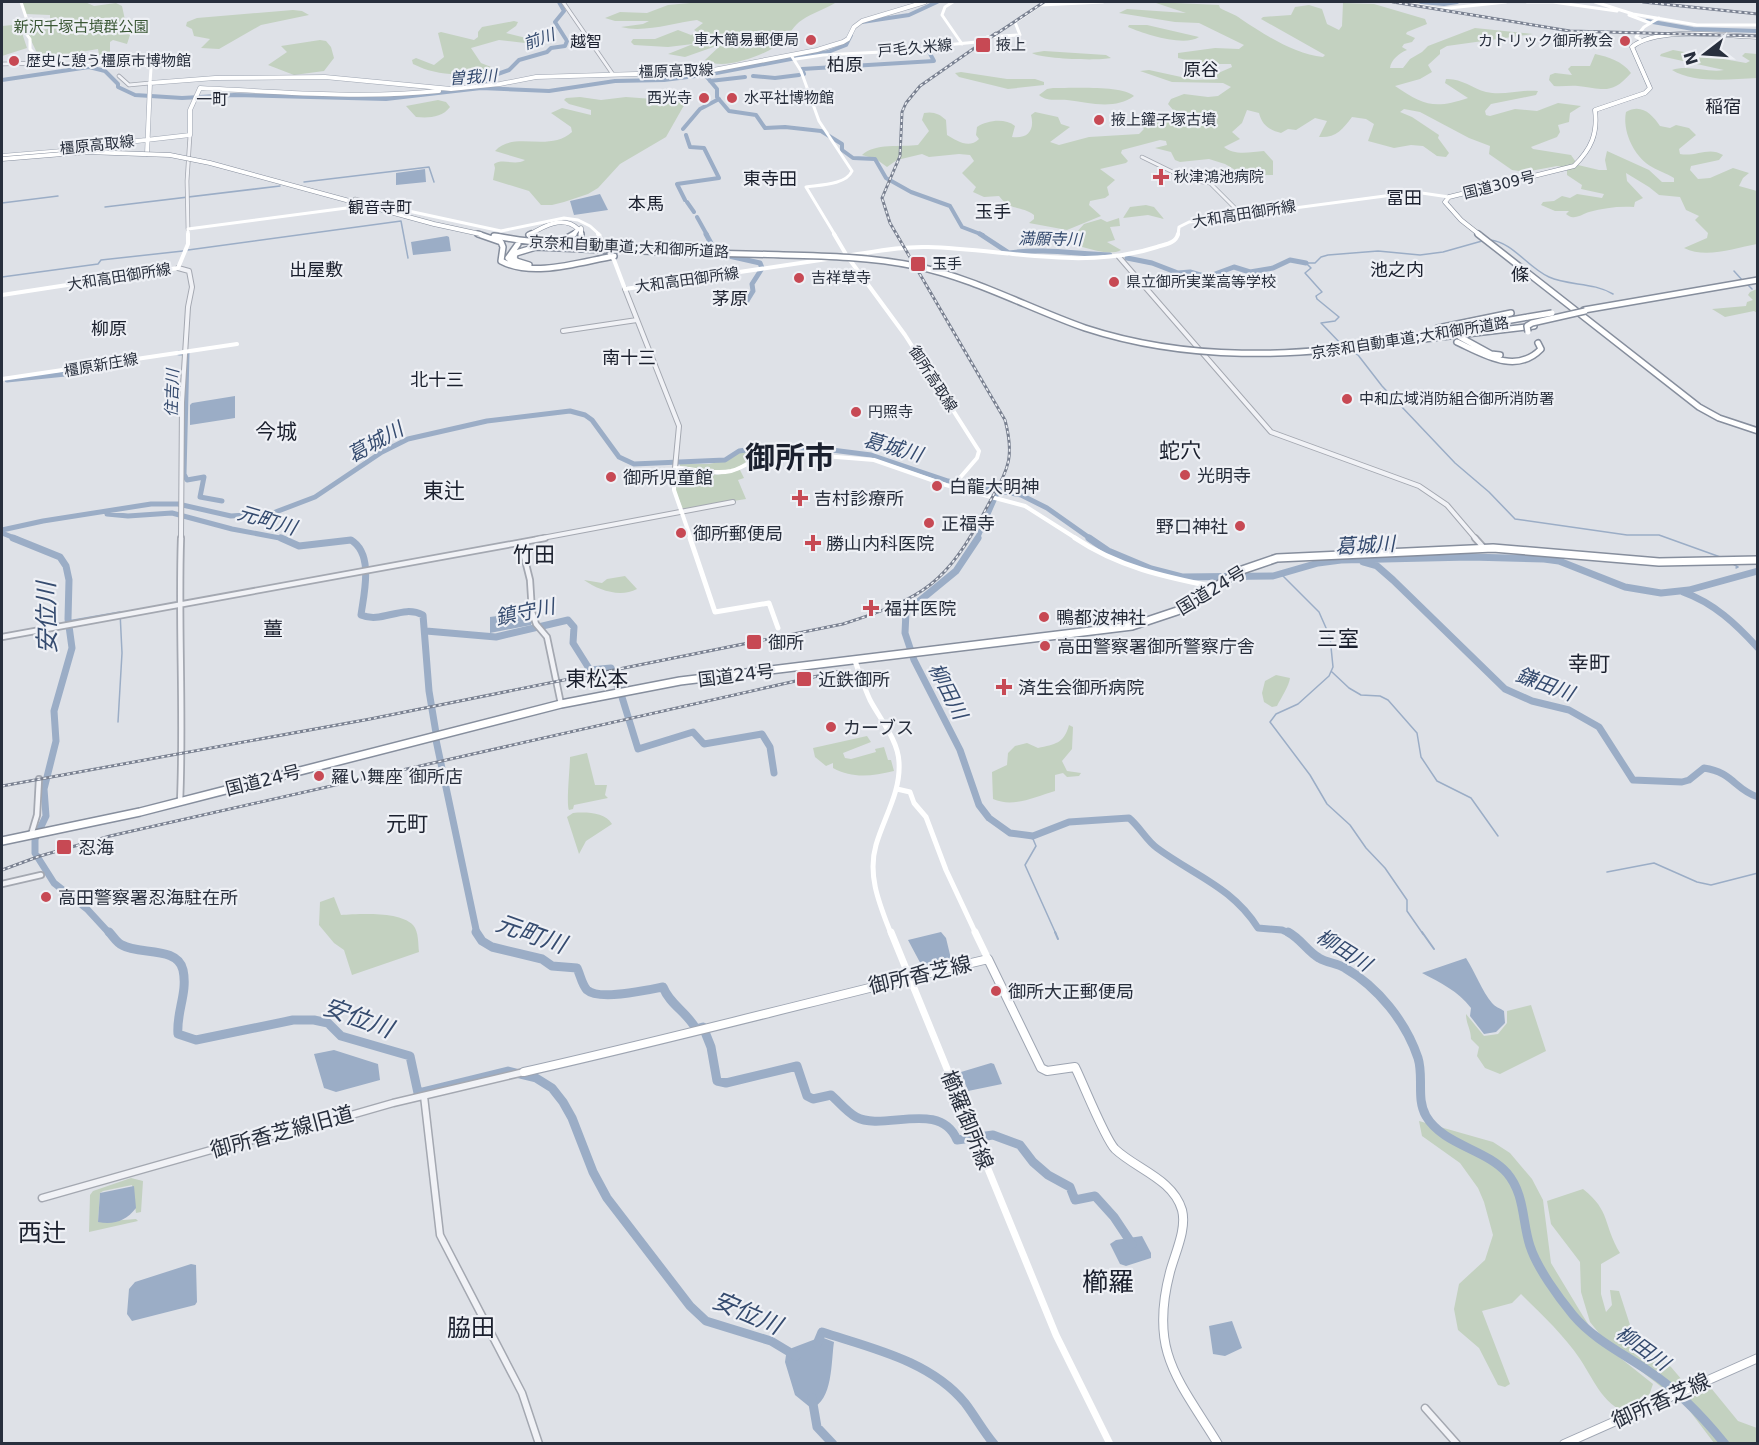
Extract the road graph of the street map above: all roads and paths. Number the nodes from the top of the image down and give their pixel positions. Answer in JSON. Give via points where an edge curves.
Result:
{"nodes":[{"id":1,"x":21,"y":2,"type":"edge"},
{"id":2,"x":564,"y":2,"type":"edge"},
{"id":3,"x":925,"y":2,"type":"edge"},
{"id":4,"x":950,"y":2,"type":"edge"},
{"id":5,"x":1103,"y":2,"type":"edge"},
{"id":6,"x":1397,"y":2,"type":"edge"},
{"id":7,"x":1506,"y":2,"type":"edge"},
{"id":8,"x":1527,"y":2,"type":"edge"},
{"id":9,"x":1595,"y":2,"type":"edge"},
{"id":10,"x":1659,"y":18,"type":"junction"},
{"id":11,"x":1651,"y":22,"type":"junction"},
{"id":12,"x":1758,"y":25,"type":"edge"},
{"id":13,"x":1758,"y":37,"type":"edge"},
{"id":14,"x":1640,"y":39,"type":"junction"},
{"id":15,"x":962,"y":44,"type":"junction"},
{"id":16,"x":794,"y":57,"type":"junction"},
{"id":17,"x":43,"y":63,"type":"junction"},
{"id":18,"x":2,"y":64,"type":"edge"},
{"id":19,"x":612,"y":73,"type":"junction"},
{"id":20,"x":119,"y":76,"type":"dead end"},
{"id":21,"x":150,"y":83,"type":"junction"},
{"id":22,"x":448,"y":89,"type":"junction"},
{"id":23,"x":190,"y":135,"type":"junction"},
{"id":24,"x":830,"y":137,"type":"joint"},
{"id":25,"x":148,"y":140,"type":"junction"},
{"id":26,"x":45,"y":151,"type":"junction"},
{"id":27,"x":69,"y":152,"type":"dead end"},
{"id":28,"x":147,"y":154,"type":"dead end"},
{"id":29,"x":2,"y":157,"type":"edge"},
{"id":30,"x":1142,"y":157,"type":"dead end"},
{"id":31,"x":1431,"y":193,"type":"junction"},
{"id":32,"x":1449,"y":197,"type":"junction"},
{"id":33,"x":355,"y":199,"type":"dead end"},
{"id":34,"x":368,"y":202,"type":"junction"},
{"id":35,"x":1445,"y":202,"type":"junction"},
{"id":36,"x":1241,"y":214,"type":"junction"},
{"id":37,"x":188,"y":228,"type":"junction"},
{"id":38,"x":479,"y":234,"type":"junction"},
{"id":39,"x":607,"y":249,"type":"junction"},
{"id":40,"x":613,"y":256,"type":"junction"},
{"id":41,"x":846,"y":256,"type":"junction"},
{"id":42,"x":1119,"y":257,"type":"junction"},
{"id":43,"x":542,"y":265,"type":"junction"},
{"id":44,"x":178,"y":268,"type":"junction"},
{"id":45,"x":529,"y":268,"type":"junction"},
{"id":46,"x":1758,"y":280,"type":"edge"},
{"id":47,"x":625,"y":288,"type":"junction"},
{"id":48,"x":2,"y":295,"type":"edge"},
{"id":49,"x":1673,"y":295,"type":"junction"},
{"id":50,"x":1584,"y":310,"type":"junction"},
{"id":51,"x":1511,"y":313,"type":"dead end"},
{"id":52,"x":637,"y":320,"type":"junction"},
{"id":53,"x":1534,"y":326,"type":"dead end"},
{"id":54,"x":563,"y":331,"type":"dead end"},
{"id":55,"x":1425,"y":336,"type":"junction"},
{"id":56,"x":1449,"y":337,"type":"junction"},
{"id":57,"x":1457,"y":342,"type":"dead end"},
{"id":58,"x":1538,"y":343,"type":"junction"},
{"id":59,"x":237,"y":344,"type":"dead end"},
{"id":60,"x":1145,"y":344,"type":"junction"},
{"id":61,"x":185,"y":352,"type":"junction"},
{"id":62,"x":1481,"y":354,"type":"junction"},
{"id":63,"x":1528,"y":354,"type":"dead end"},
{"id":64,"x":2,"y":379,"type":"edge"},
{"id":65,"x":1758,"y":431,"type":"edge"},
{"id":66,"x":675,"y":467,"type":"junction"},
{"id":67,"x":952,"y":486,"type":"junction"},
{"id":68,"x":733,"y":502,"type":"dead end"},
{"id":69,"x":681,"y":512,"type":"junction"},
{"id":70,"x":522,"y":544,"type":"junction"},
{"id":71,"x":1485,"y":549,"type":"junction"},
{"id":72,"x":1758,"y":560,"type":"edge"},
{"id":73,"x":1215,"y":587,"type":"junction"},
{"id":74,"x":179,"y":605,"type":"junction"},
{"id":75,"x":778,"y":627,"type":"dead end"},
{"id":76,"x":2,"y":637,"type":"edge"},
{"id":77,"x":855,"y":661,"type":"junction"},
{"id":78,"x":561,"y":704,"type":"junction"},
{"id":79,"x":39,"y":779,"type":"dead end"},
{"id":80,"x":897,"y":789,"type":"junction"},
{"id":81,"x":180,"y":802,"type":"junction"},
{"id":82,"x":36,"y":834,"type":"junction"},
{"id":83,"x":2,"y":841,"type":"edge"},
{"id":84,"x":41,"y":875,"type":"dead end"},
{"id":85,"x":2,"y":884,"type":"edge"},
{"id":86,"x":988,"y":959,"type":"junction"},
{"id":87,"x":908,"y":977,"type":"junction"},
{"id":88,"x":524,"y":1072,"type":"joint"},
{"id":89,"x":424,"y":1096,"type":"junction"},
{"id":90,"x":972,"y":1130,"type":"joint"},
{"id":91,"x":42,"y":1198,"type":"dead end"},
{"id":92,"x":1758,"y":1358,"type":"edge"},
{"id":93,"x":1425,"y":1408,"type":"dead end"},
{"id":94,"x":539,"y":1443,"type":"edge"},
{"id":95,"x":1110,"y":1443,"type":"edge"},
{"id":96,"x":1218,"y":1443,"type":"edge"},
{"id":97,"x":1457,"y":1443,"type":"edge"},
{"id":98,"x":1564,"y":1443,"type":"edge"}],
"edges":[{"from":1,"to":17,"type":"main road","via":[[30,49]]},
{"from":2,"to":19,"type":"street"},
{"from":3,"to":16,"type":"main road","name":"橿原高取線","via":[[862,21],[843,42]]},
{"from":4,"to":15,"type":"main road","name":"戸毛久米線","via":[[942,15]]},
{"from":5,"to":15,"type":"main road","name":"戸毛久米線","via":[[1040,5],[1016,22],[1020,36],[987,37]]},
{"from":6,"to":7,"type":"main road","via":[[1440,9]]},
{"from":8,"to":11,"type":"main road","via":[[1616,11]]},
{"from":9,"to":10,"type":"main road"},
{"from":10,"to":11,"type":"main road"},
{"from":10,"to":12,"type":"main road","via":[[1700,26]]},
{"from":11,"to":14,"type":"main road","via":[[1636,35]]},
{"from":13,"to":14,"type":"highway","via":[[1661,35]]},
{"from":14,"to":32,"type":"highway","name":"国道309号","via":[[1634,42],[1633,51],[1650,88],[1595,110],[1595,134],[1582,160],[1562,170]]},
{"from":15,"to":16,"type":"main road","name":"戸毛久米線"},
{"from":16,"to":19,"type":"main road","name":"橿原高取線","via":[[710,71]]},
{"from":16,"to":24,"type":"main road","name":"御所高取線","via":[[810,101]]},
{"from":17,"to":18,"type":"street"},
{"from":17,"to":21,"type":"main road","via":[[139,62],[151,68]]},
{"from":19,"to":22,"type":"main road","name":"橿原高取線","via":[[532,77]]},
{"from":20,"to":21,"type":"street","via":[[129,85]]},
{"from":21,"to":22,"type":"main road","name":"橿原高取線","via":[[329,77]]},
{"from":21,"to":25,"type":"main road","name":"橿原高取線"},
{"from":22,"to":23,"type":"main road","name":"橿原高取線","via":[[337,94],[202,87],[193,98],[188,119]]},
{"from":23,"to":25,"type":"main road","name":"橿原高取線"},
{"from":23,"to":37,"type":"street"},
{"from":24,"to":41,"type":"main road","name":"御所高取線","via":[[852,174],[841,181],[806,186]]},
{"from":25,"to":26,"type":"main road","name":"橿原高取線"},
{"from":25,"to":28,"type":"main road","name":"橿原高取線"},
{"from":26,"to":27,"type":"main road","name":"橿原高取線"},
{"from":26,"to":29,"type":"main road","name":"橿原高取線"},
{"from":29,"to":38,"type":"highway","name":"京奈和自動車道;大和御所道路","bridge":true,"via":[[96,151],[170,155]]},
{"from":30,"to":36,"type":"street","via":[[1184,178],[1210,183]]},
{"from":31,"to":32,"type":"main road","name":"大和高田御所線"},
{"from":31,"to":35,"type":"main road","name":"大和高田御所線"},
{"from":31,"to":36,"type":"main road","name":"大和高田御所線"},
{"from":32,"to":35,"type":"highway","name":"国道309号"},
{"from":33,"to":34,"type":"street"},
{"from":34,"to":37,"type":"main road","name":"大和高田御所線"},
{"from":34,"to":40,"type":"main road","name":"大和高田御所線","via":[[501,231],[572,219],[597,233]]},
{"from":35,"to":65,"type":"highway","name":"国道309号","via":[[1457,217],[1695,404],[1719,418]]},
{"from":36,"to":42,"type":"main road","name":"大和高田御所線","via":[[1185,223],[1173,242]]},
{"from":37,"to":44,"type":"main road","name":"大和高田御所線","via":[[188,244]]},
{"from":38,"to":39,"type":"highway","name":"京奈和自動車道;大和御所道路"},
{"from":38,"to":39,"type":"highway","via":[[553,241],[571,237],[578,229],[571,223],[555,223],[528,235],[549,223],[569,221],[580,226],[580,240],[584,244]]},
{"from":38,"to":45,"type":"highway","via":[[502,243],[500,257],[504,264]]},
{"from":39,"to":43,"type":"highway","via":[[531,247],[514,257],[522,264]]},
{"from":39,"to":60,"type":"highway","name":"京奈和自動車道;大和御所道路","bridge":true,"via":[[845,257],[914,266],[969,280],[1071,322]]},
{"from":40,"to":43,"type":"highway"},
{"from":40,"to":45,"type":"highway"},
{"from":40,"to":47,"type":"main road","name":"大和高田御所線"},
{"from":41,"to":42,"type":"main road","name":"大和高田御所線","via":[[928,247],[1026,256]]},
{"from":41,"to":47,"type":"main road","name":"大和高田御所線"},
{"from":41,"to":67,"type":"main road","name":"御所高取線","via":[[905,335],[977,448],[978,456]]},
{"from":42,"to":71,"type":"street","via":[[1271,432],[1419,486],[1447,505]]},
{"from":43,"to":45,"type":"highway","via":[[522,266],[509,261],[517,243],[506,253],[506,260],[514,266]]},
{"from":44,"to":48,"type":"main road","name":"大和高田御所線"},
{"from":44,"to":61,"type":"street","via":[[189,271],[192,282]]},
{"from":46,"to":49,"type":"highway","name":"京奈和自動車道;大和御所道路"},
{"from":47,"to":52,"type":"street"},
{"from":49,"to":50,"type":"highway","name":"京奈和自動車道;大和御所道路"},
{"from":49,"to":50,"type":"highway","name":"京奈和自動車道;大和御所道路"},
{"from":50,"to":55,"type":"highway","name":"京奈和自動車道;大和御所道路","bridge":true},
{"from":50,"to":58,"type":"highway","bridge":true,"via":[[1527,326],[1527,332]]},
{"from":51,"to":55,"type":"highway"},
{"from":52,"to":54,"type":"street"},
{"from":52,"to":66,"type":"street","via":[[679,426]]},
{"from":53,"to":56,"type":"highway"},
{"from":55,"to":56,"type":"highway"},
{"from":55,"to":60,"type":"highway","name":"京奈和自動車道;大和御所道路","bridge":true,"via":[[1298,353],[1245,354]]},
{"from":55,"to":60,"type":"highway","name":"京奈和自動車道;大和御所道路","bridge":true,"via":[[1324,353],[1269,356],[1207,354]]},
{"from":56,"to":62,"type":"highway","via":[[1467,339],[1491,355],[1500,355],[1494,357]]},
{"from":57,"to":62,"type":"highway"},
{"from":58,"to":62,"type":"highway","via":[[1540,352],[1520,361],[1498,361]]},
{"from":58,"to":63,"type":"highway","via":[[1538,350]]},
{"from":59,"to":61,"type":"main road","name":"橿原新庄線"},
{"from":61,"to":64,"type":"main road","name":"橿原新庄線"},
{"from":61,"to":74,"type":"street"},
{"from":66,"to":67,"type":"main road","via":[[720,474],[740,469],[767,453],[822,454],[874,460]]},
{"from":66,"to":69,"type":"main road","via":[[674,490]]},
{"from":67,"to":73,"type":"main road","via":[[1040,513],[1099,554],[1157,575]]},
{"from":68,"to":69,"type":"street"},
{"from":69,"to":70,"type":"street"},
{"from":69,"to":75,"type":"main road","via":[[715,612],[769,603]]},
{"from":70,"to":74,"type":"street"},
{"from":70,"to":78,"type":"street","via":[[532,612],[549,645]]},
{"from":71,"to":72,"type":"highway","name":"国道24号","via":[[1659,562]]},
{"from":71,"to":73,"type":"highway","name":"国道24号","via":[[1294,556],[1262,561]]},
{"from":73,"to":77,"type":"highway","name":"国道24号","via":[[1173,613],[1132,626]]},
{"from":74,"to":76,"type":"street"},
{"from":74,"to":81,"type":"street","via":[[183,733]]},
{"from":77,"to":78,"type":"highway","name":"国道24号","via":[[656,685]]},
{"from":77,"to":80,"type":"main road","name":"櫛羅御所線","via":[[896,749]]},
{"from":78,"to":81,"type":"highway","name":"国道24号"},
{"from":79,"to":82,"type":"street"},
{"from":80,"to":86,"type":"main road","via":[[910,792],[926,817]]},
{"from":80,"to":87,"type":"main road","name":"櫛羅御所線","via":[[877,837],[873,874],[884,919]]},
{"from":81,"to":82,"type":"highway","name":"国道24号"},
{"from":82,"to":83,"type":"highway","name":"国道24号"},
{"from":84,"to":85,"type":"street"},
{"from":86,"to":87,"type":"main road","name":"御所香芝線"},
{"from":86,"to":96,"type":"main road","name":"御所香芝線","via":[[1041,1068],[1047,1071],[1075,1067],[1114,1148],[1157,1177],[1181,1206],[1184,1219],[1162,1310],[1163,1342],[1169,1362]]},
{"from":87,"to":88,"type":"main road","name":"御所香芝線"},
{"from":87,"to":90,"type":"main road","name":"櫛羅御所線"},
{"from":88,"to":89,"type":"street","name":"御所香芝線旧道"},
{"from":89,"to":91,"type":"street","name":"御所香芝線旧道","via":[[313,1127],[225,1146]]},
{"from":89,"to":94,"type":"street","via":[[440,1235],[519,1386]]},
{"from":90,"to":95,"type":"main road","name":"櫛羅御所線","via":[[1067,1360]]},
{"from":92,"to":98,"type":"main road","name":"御所香芝線"},
{"from":93,"to":97,"type":"street"}]}
